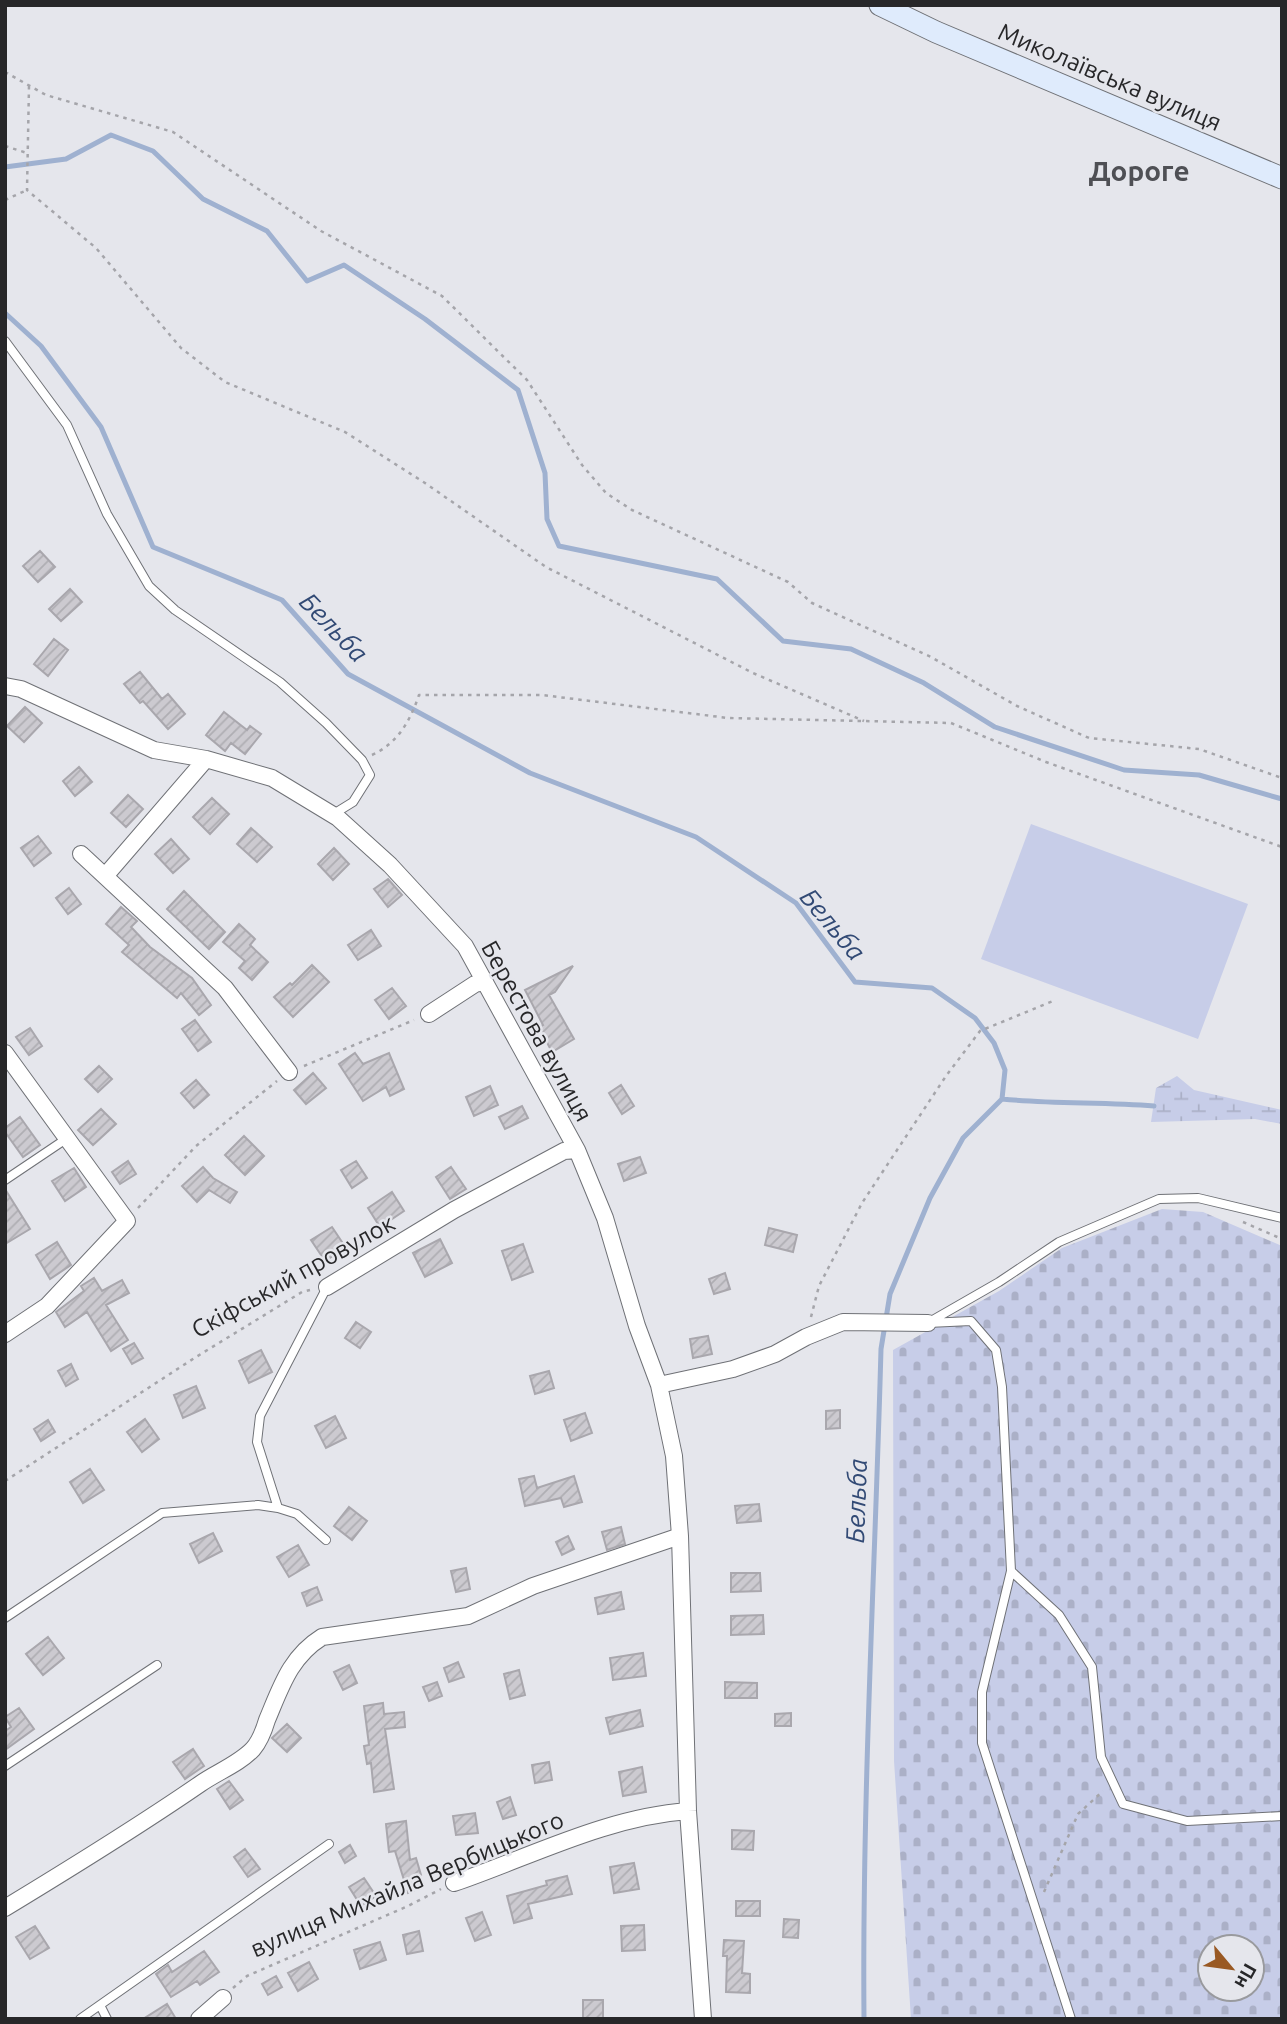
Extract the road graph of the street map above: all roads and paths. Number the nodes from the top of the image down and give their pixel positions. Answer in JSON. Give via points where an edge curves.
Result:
{"nodes":[{"id":1,"x":880,"y":5,"type":"edge"},
{"id":2,"x":5,"y":72,"type":"edge"},
{"id":3,"x":29,"y":86,"type":"junction"},
{"id":4,"x":5,"y":146,"type":"edge"},
{"id":5,"x":27,"y":154,"type":"junction"},
{"id":6,"x":1282,"y":178,"type":"edge"},
{"id":7,"x":27,"y":190,"type":"junction"},
{"id":8,"x":5,"y":200,"type":"edge"},
{"id":9,"x":5,"y":341,"type":"edge"},
{"id":10,"x":5,"y":686,"type":"edge"},
{"id":11,"x":864,"y":720,"type":"junction"},
{"id":12,"x":206,"y":759,"type":"junction"},
{"id":13,"x":362,"y":760,"type":"junction"},
{"id":14,"x":1282,"y":778,"type":"edge"},
{"id":15,"x":332,"y":815,"type":"junction"},
{"id":16,"x":1282,"y":847,"type":"edge"},
{"id":17,"x":81,"y":854,"type":"dead end"},
{"id":18,"x":106,"y":875,"type":"junction"},
{"id":19,"x":485,"y":982,"type":"junction"},
{"id":20,"x":1053,"y":1001,"type":"dead end"},
{"id":21,"x":429,"y":1014,"type":"joint"},
{"id":22,"x":5,"y":1053,"type":"edge"},
{"id":23,"x":289,"y":1072,"type":"junction"},
{"id":24,"x":66,"y":1139,"type":"junction"},
{"id":25,"x":577,"y":1150,"type":"junction"},
{"id":26,"x":5,"y":1180,"type":"edge"},
{"id":27,"x":1282,"y":1218,"type":"edge"},
{"id":28,"x":127,"y":1221,"type":"junction"},
{"id":29,"x":327,"y":1287,"type":"junction"},
{"id":30,"x":928,"y":1323,"type":"junction"},
{"id":31,"x":5,"y":1334,"type":"edge"},
{"id":32,"x":806,"y":1337,"type":"junction"},
{"id":33,"x":659,"y":1385,"type":"junction"},
{"id":34,"x":5,"y":1481,"type":"edge"},
{"id":35,"x":278,"y":1508,"type":"junction"},
{"id":36,"x":680,"y":1536,"type":"junction"},
{"id":37,"x":326,"y":1540,"type":"dead end"},
{"id":38,"x":1011,"y":1571,"type":"junction"},
{"id":39,"x":5,"y":1618,"type":"edge"},
{"id":40,"x":157,"y":1665,"type":"dead end"},
{"id":41,"x":5,"y":1766,"type":"edge"},
{"id":42,"x":1113,"y":1782,"type":"junction"},
{"id":43,"x":688,"y":1811,"type":"junction"},
{"id":44,"x":1282,"y":1816,"type":"edge"},
{"id":45,"x":329,"y":1844,"type":"dead end"},
{"id":46,"x":454,"y":1883,"type":"joint"},
{"id":47,"x":5,"y":1908,"type":"edge"},
{"id":48,"x":1036,"y":1913,"type":"junction"},
{"id":49,"x":223,"y":1998,"type":"joint"},
{"id":50,"x":100,"y":2006,"type":"junction"},
{"id":51,"x":79,"y":2019,"type":"edge"},
{"id":52,"x":107,"y":2019,"type":"edge"},
{"id":53,"x":199,"y":2019,"type":"edge"},
{"id":54,"x":704,"y":2019,"type":"edge"},
{"id":55,"x":1071,"y":2019,"type":"edge"}],
"edges":[{"from":1,"to":6,"type":"street","name":"Миколаївська вулиця"},
{"from":2,"to":3,"type":"path"},
{"from":3,"to":5,"type":"path"},
{"from":3,"to":14,"type":"path","via":[[173,132],[321,230],[442,296],[527,380],[582,465],[606,493],[632,510],[788,582],[813,603],[932,657],[1017,706],[1088,738],[1199,749]]},
{"from":4,"to":5,"type":"path"},
{"from":5,"to":7,"type":"path"},
{"from":7,"to":8,"type":"path"},
{"from":7,"to":11,"type":"path","via":[[96,247],[181,348],[225,382],[345,432],[546,567],[753,673]]},
{"from":9,"to":13,"type":"lane","via":[[67,425],[107,514],[149,586],[175,610],[280,682]]},
{"from":10,"to":12,"type":"street","name":"Берестова вулиця","via":[[21,689],[154,750]]},
{"from":11,"to":13,"type":"path","via":[[729,718],[542,695],[419,695],[412,716],[391,744]]},
{"from":11,"to":16,"type":"path","via":[[951,723]]},
{"from":12,"to":15,"type":"street","name":"Берестова вулиця","via":[[272,778]]},
{"from":12,"to":18,"type":"street"},
{"from":13,"to":15,"type":"lane","via":[[370,775],[353,802]]},
{"from":15,"to":19,"type":"street","name":"Берестова вулиця","via":[[390,864],[465,946]]},
{"from":17,"to":18,"type":"street"},
{"from":18,"to":23,"type":"street","via":[[225,988]]},
{"from":19,"to":21,"type":"street"},
{"from":19,"to":25,"type":"street","name":"Берестова вулиця"},
{"from":20,"to":32,"type":"path","via":[[980,1031],[946,1076],[862,1203],[819,1286]]},
{"from":21,"to":23,"type":"path"},
{"from":22,"to":24,"type":"street"},
{"from":23,"to":28,"type":"path","via":[[196,1146]]},
{"from":24,"to":26,"type":"lane"},
{"from":24,"to":28,"type":"street"},
{"from":25,"to":29,"type":"street","name":"Скіфський провулок","via":[[564,1151],[466,1203]]},
{"from":25,"to":33,"type":"street","name":"Берестова вулиця","via":[[605,1218]]},
{"from":27,"to":30,"type":"lane","via":[[1198,1198],[1159,1199],[1059,1242]]},
{"from":28,"to":31,"type":"street","via":[[47,1306]]},
{"from":29,"to":34,"type":"path","name":"Скіфський провулок","via":[[302,1292],[245,1326]]},
{"from":29,"to":35,"type":"lane","via":[[261,1416],[257,1442]]},
{"from":30,"to":32,"type":"street","via":[[844,1322]]},
{"from":30,"to":38,"type":"lane","via":[[971,1321],[996,1350]]},
{"from":32,"to":33,"type":"street","via":[[733,1369]]},
{"from":33,"to":36,"type":"street","name":"Берестова вулиця","via":[[674,1456]]},
{"from":35,"to":37,"type":"lane","via":[[298,1514]]},
{"from":35,"to":39,"type":"lane","via":[[258,1505],[162,1513]]},
{"from":36,"to":43,"type":"street"},
{"from":36,"to":47,"type":"street","via":[[533,1586],[468,1616],[322,1637],[305,1647],[286,1675],[262,1733],[244,1757]]},
{"from":38,"to":42,"type":"lane","via":[[1059,1615],[1092,1667],[1101,1757]]},
{"from":38,"to":48,"type":"lane","via":[[982,1692],[982,1743]]},
{"from":40,"to":41,"type":"lane"},
{"from":42,"to":44,"type":"lane","via":[[1124,1804],[1187,1821]]},
{"from":42,"to":48,"type":"path","via":[[1078,1814]]},
{"from":43,"to":46,"type":"street","name":"вулиця Михайла Вербицького","via":[[587,1832]]},
{"from":43,"to":54,"type":"street"},
{"from":45,"to":50,"type":"lane"},
{"from":46,"to":49,"type":"path","name":"вулиця Михайла Вербицького","via":[[247,1976]]},
{"from":48,"to":55,"type":"lane"},
{"from":49,"to":53,"type":"street"},
{"from":50,"to":51,"type":"lane"},
{"from":50,"to":52,"type":"lane"}]}
